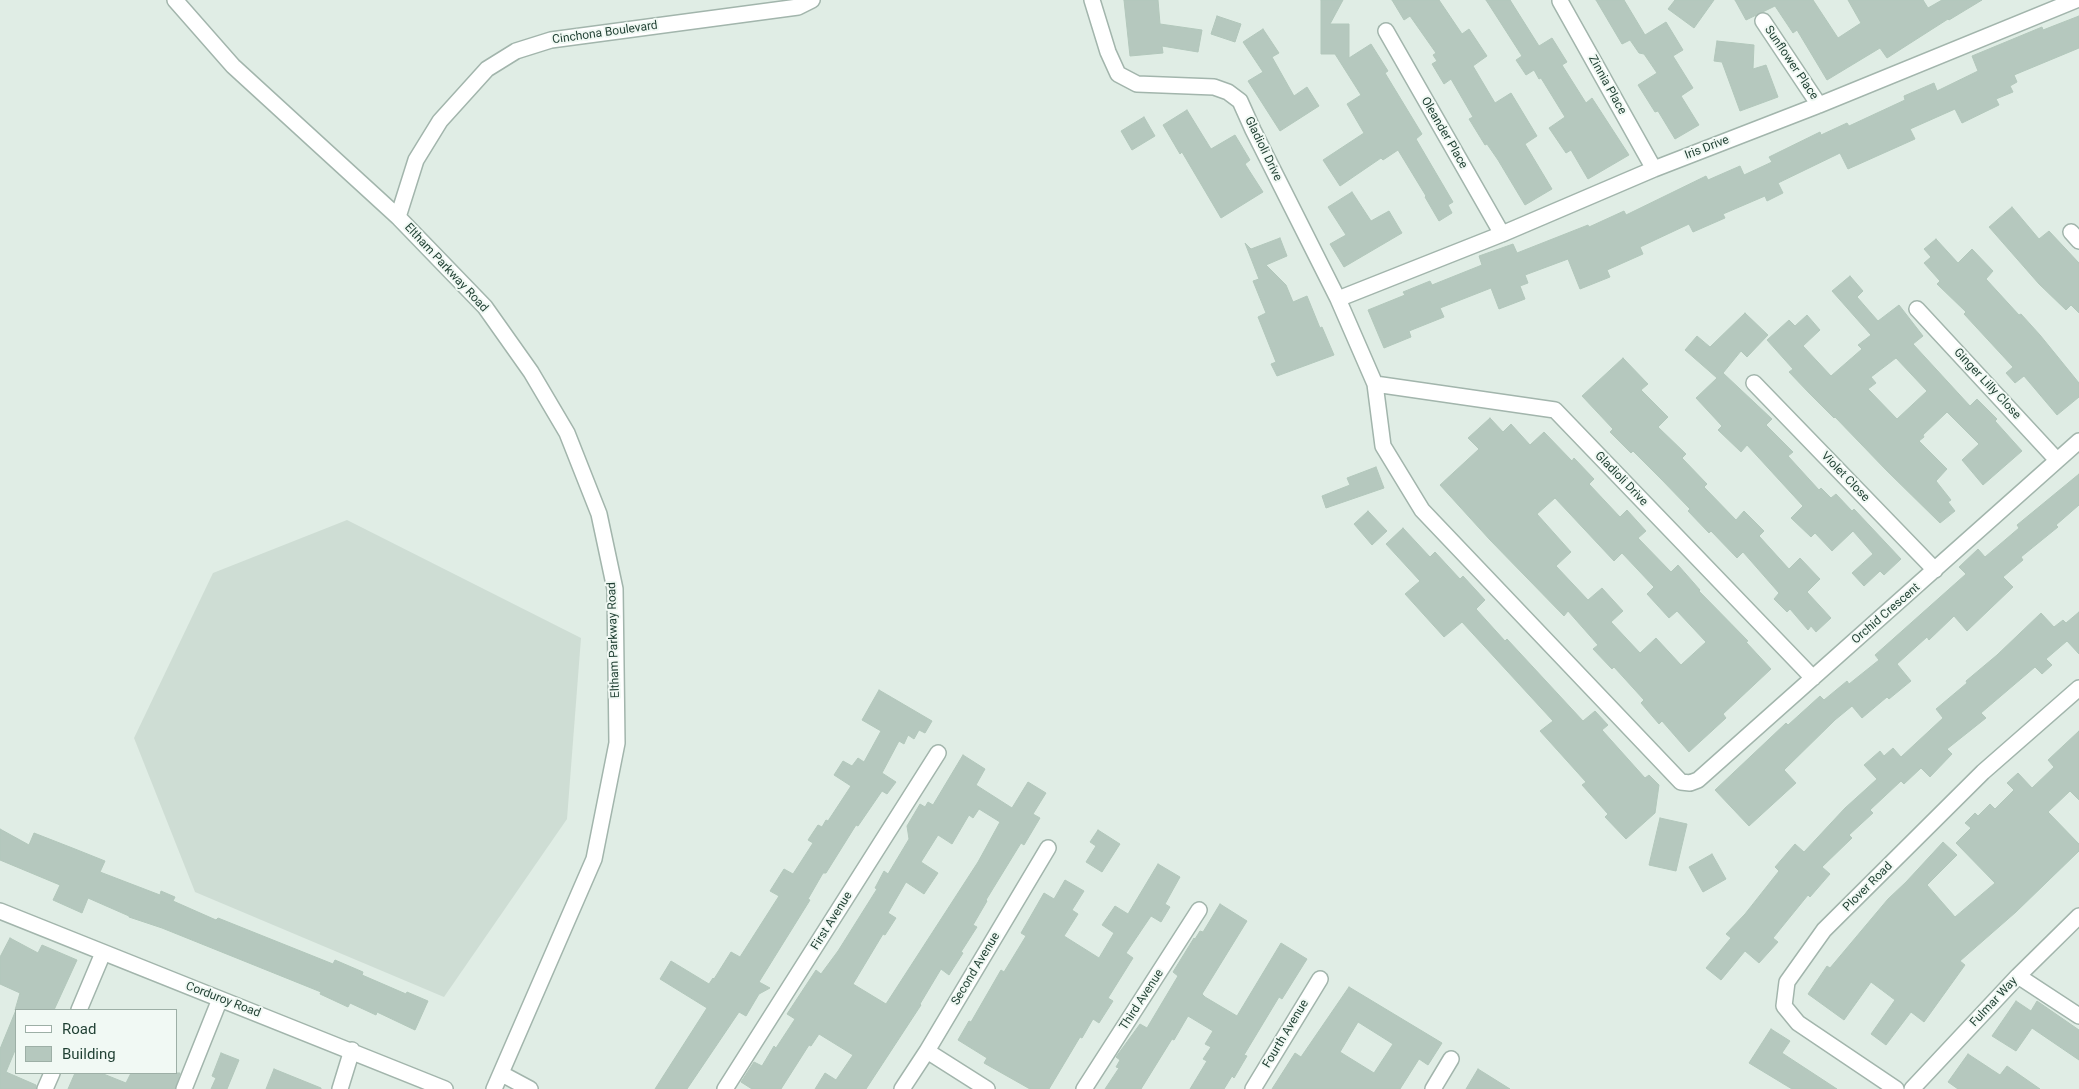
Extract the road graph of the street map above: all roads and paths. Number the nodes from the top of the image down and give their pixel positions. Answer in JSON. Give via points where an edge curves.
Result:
{"nodes":[{"id":1,"x":175,"y":0,"type":"edge"},
{"id":2,"x":812,"y":0,"type":"edge"},
{"id":3,"x":1092,"y":0,"type":"edge"},
{"id":4,"x":2076,"y":0,"type":"edge"},
{"id":5,"x":1560,"y":1,"type":"edge"},
{"id":6,"x":1763,"y":21,"type":"dead end"},
{"id":7,"x":1386,"y":32,"type":"dead end"},
{"id":8,"x":1819,"y":106,"type":"junction"},
{"id":9,"x":1654,"y":168,"type":"junction"},
{"id":10,"x":398,"y":217,"type":"junction"},
{"id":11,"x":1502,"y":234,"type":"junction"},
{"id":12,"x":1338,"y":299,"type":"junction"},
{"id":13,"x":1917,"y":309,"type":"dead end"},
{"id":14,"x":1754,"y":383,"type":"dead end"},
{"id":15,"x":1375,"y":384,"type":"junction"},
{"id":16,"x":2079,"y":441,"type":"edge"},
{"id":17,"x":2056,"y":459,"type":"junction"},
{"id":18,"x":1935,"y":570,"type":"junction"},
{"id":19,"x":1813,"y":678,"type":"junction"},
{"id":20,"x":2079,"y":688,"type":"edge"},
{"id":21,"x":938,"y":753,"type":"dead end"},
{"id":22,"x":1690,"y":783,"type":"joint"},
{"id":23,"x":1048,"y":848,"type":"dead end"},
{"id":24,"x":1199,"y":910,"type":"dead end"},
{"id":25,"x":0,"y":911,"type":"edge"},
{"id":26,"x":2079,"y":916,"type":"edge"},
{"id":27,"x":103,"y":953,"type":"junction"},
{"id":28,"x":2018,"y":976,"type":"junction"},
{"id":29,"x":1320,"y":979,"type":"dead end"},
{"id":30,"x":220,"y":999,"type":"junction"},
{"id":31,"x":78,"y":1009,"type":"edge"},
{"id":32,"x":2079,"y":1016,"type":"edge"},
{"id":33,"x":352,"y":1050,"type":"junction"},
{"id":34,"x":927,"y":1051,"type":"junction"},
{"id":35,"x":1451,"y":1060,"type":"dead end"},
{"id":36,"x":52,"y":1074,"type":"edge"},
{"id":37,"x":502,"y":1074,"type":"junction"},
{"id":38,"x":44,"y":1089,"type":"edge"},
{"id":39,"x":184,"y":1089,"type":"edge"},
{"id":40,"x":340,"y":1089,"type":"edge"},
{"id":41,"x":446,"y":1089,"type":"edge"},
{"id":42,"x":494,"y":1089,"type":"edge"},
{"id":43,"x":530,"y":1089,"type":"edge"},
{"id":44,"x":726,"y":1089,"type":"edge"},
{"id":45,"x":902,"y":1089,"type":"edge"},
{"id":46,"x":987,"y":1089,"type":"edge"},
{"id":47,"x":1084,"y":1089,"type":"edge"},
{"id":48,"x":1252,"y":1089,"type":"edge"},
{"id":49,"x":1433,"y":1089,"type":"edge"},
{"id":50,"x":1896,"y":1089,"type":"edge"},
{"id":51,"x":1912,"y":1089,"type":"edge"}],
"edges":[{"from":1,"to":10,"type":"street","name":"Eltham Parkway Road","via":[[233,66]]},
{"from":2,"to":10,"type":"street","name":"Cinchona Boulevard","via":[[798,7],[551,40],[516,52],[488,69],[440,121],[416,160]]},
{"from":3,"to":12,"type":"street","name":"Gladioli Drive","via":[[1118,74],[1137,84],[1214,87],[1240,101]]},
{"from":4,"to":8,"type":"street","name":"Iris Drive"},
{"from":5,"to":9,"type":"street","name":"Zinnia Place"},
{"from":6,"to":8,"type":"street","name":"Sunflower Place"},
{"from":7,"to":11,"type":"street","name":"Oleander Place"},
{"from":8,"to":9,"type":"street","name":"Iris Drive"},
{"from":9,"to":11,"type":"street","name":"Iris Drive"},
{"from":10,"to":37,"type":"street","name":"Eltham Parkway Road","via":[[485,307],[531,372],[567,433],[599,514],[615,590],[617,744],[594,859]]},
{"from":11,"to":12,"type":"street","name":"Iris Drive"},
{"from":12,"to":15,"type":"street","name":"Gladioli Drive"},
{"from":13,"to":17,"type":"street","name":"Ginger Lilly Close"},
{"from":14,"to":18,"type":"street","name":"Violet Close"},
{"from":15,"to":19,"type":"street","name":"Gladioli Drive","via":[[1555,410]]},
{"from":15,"to":22,"type":"street","name":"Gladioli Drive","via":[[1383,446],[1422,510],[1681,782]]},
{"from":16,"to":17,"type":"street","name":"Orchid Crescent"},
{"from":17,"to":18,"type":"street","name":"Orchid Crescent"},
{"from":18,"to":19,"type":"street","name":"Orchid Crescent"},
{"from":19,"to":22,"type":"street","name":"Orchid Crescent","via":[[1698,780]]},
{"from":20,"to":50,"type":"street","name":"Plover Road","via":[[1982,772],[1824,930],[1787,982],[1784,1006],[1798,1023]]},
{"from":21,"to":44,"type":"street","name":"First Avenue"},
{"from":23,"to":34,"type":"street","name":"Second Avenue"},
{"from":24,"to":47,"type":"street","name":"Third Avenue"},
{"from":25,"to":27,"type":"street","name":"Corduroy Road"},
{"from":26,"to":28,"type":"street","name":"Fulmar Way"},
{"from":27,"to":30,"type":"street","name":"Corduroy Road"},
{"from":27,"to":31,"type":"street"},
{"from":28,"to":32,"type":"street"},
{"from":28,"to":51,"type":"street","name":"Fulmar Way"},
{"from":29,"to":48,"type":"street","name":"Fourth Avenue"},
{"from":30,"to":33,"type":"street","name":"Corduroy Road"},
{"from":30,"to":39,"type":"street"},
{"from":33,"to":40,"type":"street"},
{"from":33,"to":41,"type":"street","name":"Corduroy Road"},
{"from":34,"to":45,"type":"street","name":"Second Avenue"},
{"from":34,"to":46,"type":"street"},
{"from":35,"to":49,"type":"street"},
{"from":36,"to":38,"type":"street"},
{"from":37,"to":42,"type":"street","name":"Eltham Parkway Road"},
{"from":37,"to":43,"type":"street"}]}
